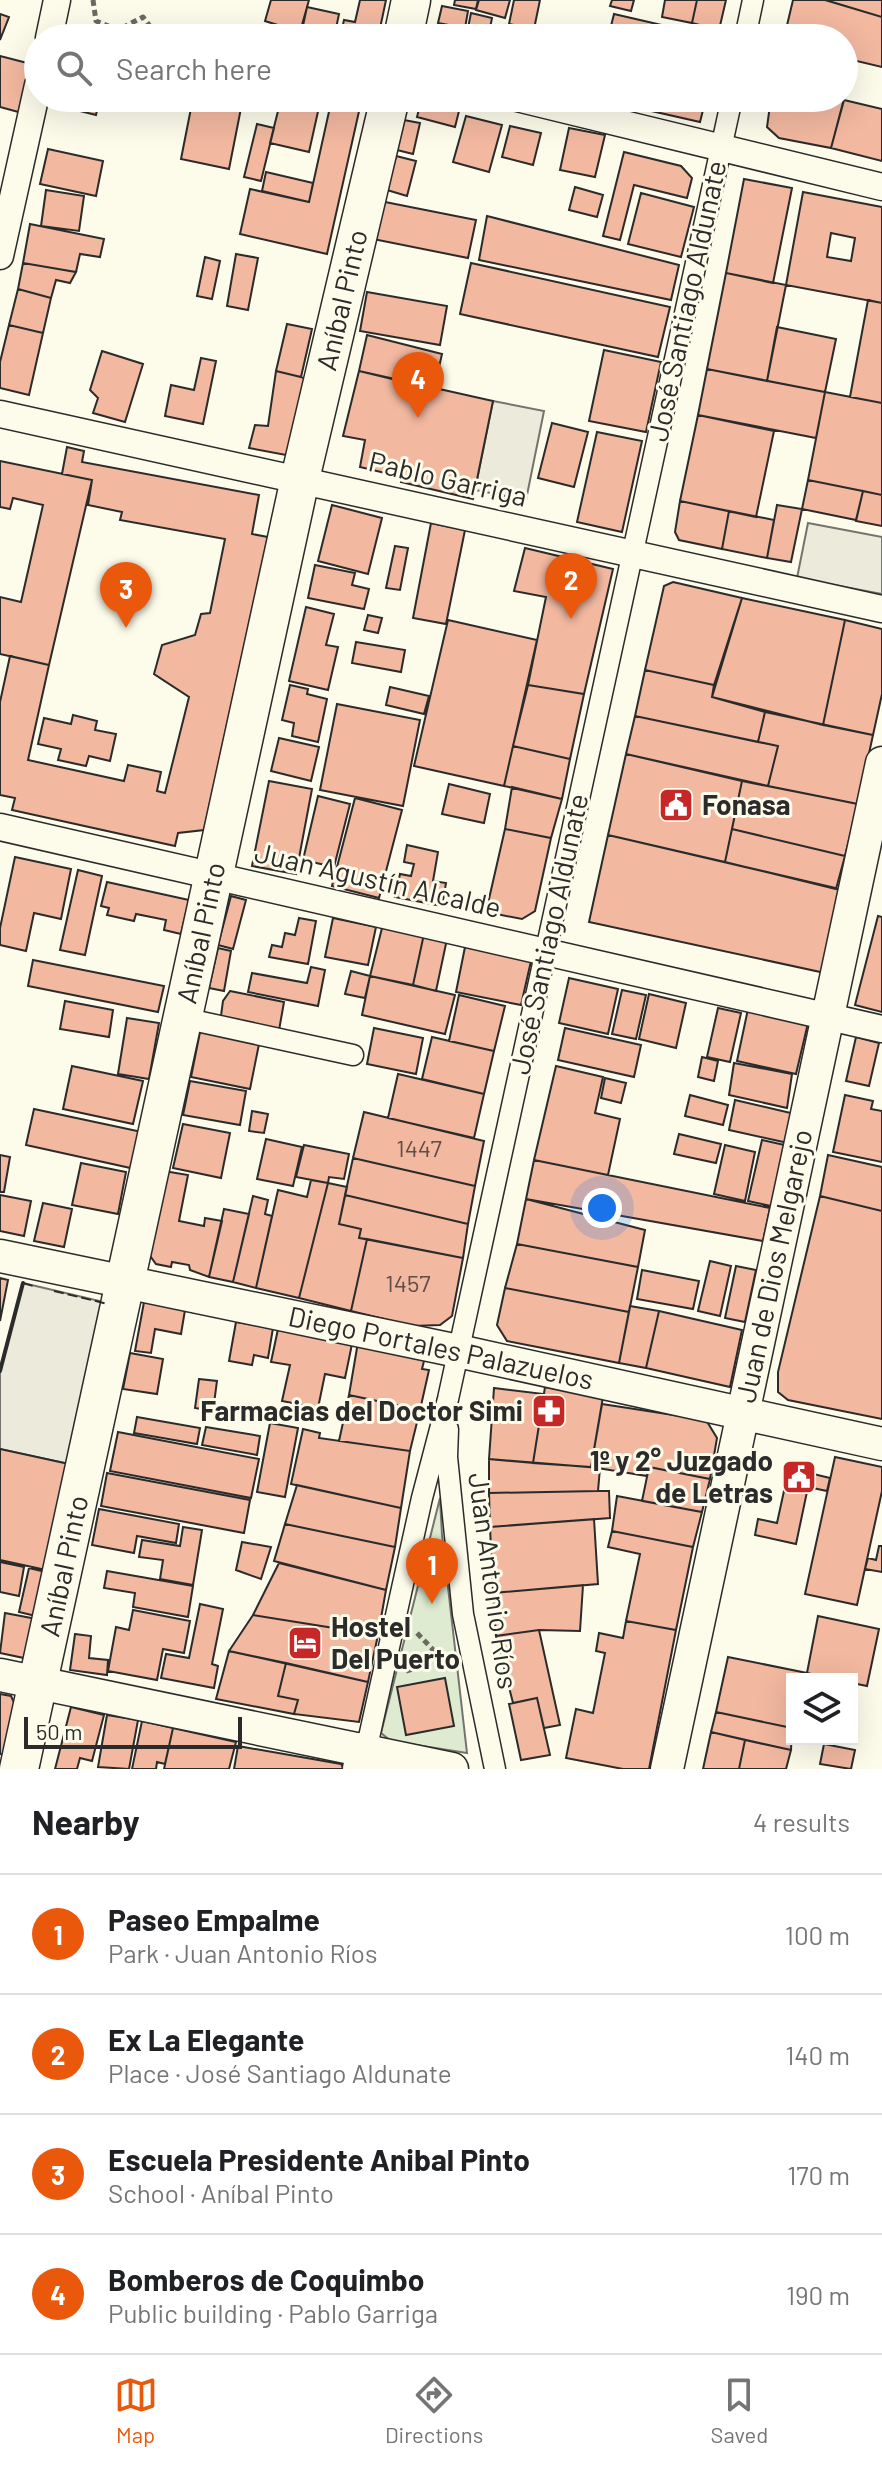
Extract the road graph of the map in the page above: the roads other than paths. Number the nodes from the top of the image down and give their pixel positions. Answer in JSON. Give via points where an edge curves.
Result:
{"nodes":[{"id":1,"x":57,"y":0,"type":"edge"},
{"id":2,"x":411,"y":0,"type":"edge"},
{"id":3,"x":753,"y":0,"type":"edge"},
{"id":4,"x":52,"y":24,"type":"edge"},
{"id":5,"x":406,"y":24,"type":"edge"},
{"id":6,"x":748,"y":24,"type":"edge"},
{"id":7,"x":32,"y":112,"type":"edge"},
{"id":8,"x":387,"y":112,"type":"edge"},
{"id":9,"x":575,"y":112,"type":"edge"},
{"id":10,"x":729,"y":112,"type":"edge"},
{"id":11,"x":721,"y":147,"type":"junction"},
{"id":12,"x":882,"y":187,"type":"edge"},
{"id":13,"x":0,"y":256,"type":"edge"},
{"id":14,"x":0,"y":414,"type":"edge"},
{"id":15,"x":300,"y":479,"type":"junction"},
{"id":16,"x":632,"y":553,"type":"junction"},
{"id":17,"x":882,"y":609,"type":"edge"},
{"id":18,"x":882,"y":763,"type":"edge"},
{"id":19,"x":0,"y":827,"type":"edge"},
{"id":20,"x":214,"y":876,"type":"junction"},
{"id":21,"x":545,"y":951,"type":"junction"},
{"id":22,"x":828,"y":1017,"type":"junction"},
{"id":23,"x":183,"y":1018,"type":"junction"},
{"id":24,"x":882,"y":1029,"type":"edge"},
{"id":25,"x":353,"y":1055,"type":"dead end"},
{"id":26,"x":0,"y":1256,"type":"edge"},
{"id":27,"x":125,"y":1282,"type":"junction"},
{"id":28,"x":458,"y":1351,"type":"junction"},
{"id":29,"x":448,"y":1399,"type":"junction"},
{"id":30,"x":743,"y":1413,"type":"junction"},
{"id":31,"x":882,"y":1444,"type":"edge"},
{"id":32,"x":0,"y":1675,"type":"edge"},
{"id":33,"x":38,"y":1683,"type":"junction"},
{"id":34,"x":364,"y":1760,"type":"edge"},
{"id":35,"x":19,"y":1769,"type":"edge"},
{"id":36,"x":452,"y":1769,"type":"edge"},
{"id":37,"x":495,"y":1769,"type":"edge"},
{"id":38,"x":667,"y":1769,"type":"edge"}],
"edges":[{"from":1,"to":4,"type":"street"},
{"from":2,"to":5,"type":"main road"},
{"from":3,"to":6,"type":"street"},
{"from":7,"to":13,"type":"street"},
{"from":8,"to":15,"type":"main road","name":"Aníbal Pinto"},
{"from":9,"to":11,"type":"street"},
{"from":10,"to":11,"type":"street","name":"José Santiago Aldunate"},
{"from":11,"to":12,"type":"street"},
{"from":11,"to":16,"type":"street","name":"José Santiago Aldunate"},
{"from":14,"to":15,"type":"street","name":"Pablo Garriga"},
{"from":15,"to":16,"type":"street","name":"Pablo Garriga"},
{"from":15,"to":20,"type":"main road","name":"Aníbal Pinto"},
{"from":16,"to":17,"type":"street","name":"Pablo Garriga"},
{"from":16,"to":21,"type":"street","name":"José Santiago Aldunate"},
{"from":18,"to":22,"type":"street","name":"Juan de Dios Melgarejo"},
{"from":19,"to":20,"type":"street","name":"Juan Agustín Alcalde"},
{"from":20,"to":21,"type":"street","name":"Juan Agustín Alcalde"},
{"from":20,"to":23,"type":"main road","name":"Aníbal Pinto"},
{"from":21,"to":22,"type":"street","name":"Juan Agustín Alcalde"},
{"from":21,"to":28,"type":"street","name":"José Santiago Aldunate"},
{"from":22,"to":24,"type":"street","name":"Juan Agustín Alcalde"},
{"from":22,"to":30,"type":"street","name":"Juan de Dios Melgarejo"},
{"from":23,"to":25,"type":"street"},
{"from":23,"to":27,"type":"main road","name":"Aníbal Pinto"},
{"from":26,"to":27,"type":"street","name":"Diego Portales Palazuelos"},
{"from":27,"to":28,"type":"street","name":"Diego Portales Palazuelos"},
{"from":27,"to":33,"type":"main road","name":"Aníbal Pinto"},
{"from":28,"to":29,"type":"street","name":"José Santiago Aldunate"},
{"from":28,"to":30,"type":"street","name":"Diego Portales Palazuelos"},
{"from":29,"to":34,"type":"street","name":"José Santiago Aldunate"},
{"from":29,"to":37,"type":"street","name":"Juan Antonio Ríos","via":[[447,1457],[463,1614]]},
{"from":30,"to":31,"type":"street","name":"Diego Portales Palazuelos"},
{"from":30,"to":38,"type":"street","name":"Juan de Dios Melgarejo"},
{"from":32,"to":33,"type":"street"},
{"from":33,"to":34,"type":"street"},
{"from":33,"to":35,"type":"main road","name":"Aníbal Pinto"},
{"from":34,"to":36,"type":"street"}]}
